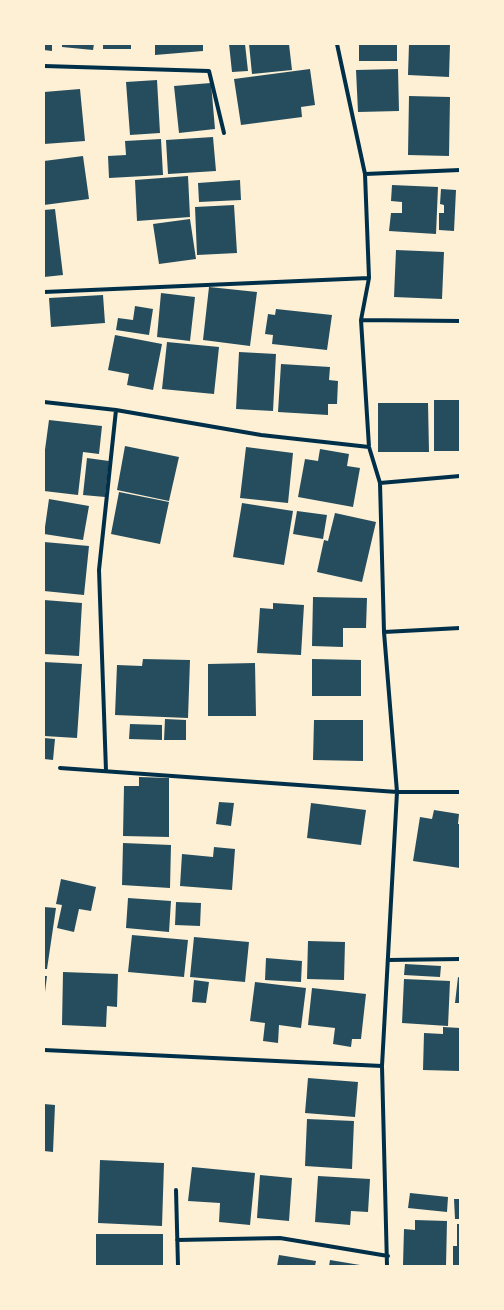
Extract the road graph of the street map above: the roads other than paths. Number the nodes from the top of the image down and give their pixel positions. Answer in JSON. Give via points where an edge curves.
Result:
{"nodes":[{"id":1,"x":337,"y":44,"type":"edge"},
{"id":2,"x":44,"y":66,"type":"edge"},
{"id":3,"x":224,"y":133,"type":"dead end"},
{"id":4,"x":460,"y":170,"type":"edge"},
{"id":5,"x":365,"y":174,"type":"junction"},
{"id":6,"x":369,"y":278,"type":"junction"},
{"id":7,"x":44,"y":292,"type":"edge"},
{"id":8,"x":361,"y":320,"type":"junction"},
{"id":9,"x":460,"y":321,"type":"edge"},
{"id":10,"x":44,"y":402,"type":"edge"},
{"id":11,"x":116,"y":410,"type":"junction"},
{"id":12,"x":369,"y":447,"type":"junction"},
{"id":13,"x":460,"y":476,"type":"edge"},
{"id":14,"x":380,"y":483,"type":"junction"},
{"id":15,"x":460,"y":628,"type":"edge"},
{"id":16,"x":384,"y":632,"type":"junction"},
{"id":17,"x":60,"y":768,"type":"dead end"},
{"id":18,"x":106,"y":771,"type":"junction"},
{"id":19,"x":397,"y":792,"type":"junction"},
{"id":20,"x":460,"y":792,"type":"edge"},
{"id":21,"x":460,"y":959,"type":"edge"},
{"id":22,"x":388,"y":960,"type":"junction"},
{"id":23,"x":44,"y":1050,"type":"edge"},
{"id":24,"x":382,"y":1066,"type":"junction"},
{"id":25,"x":176,"y":1190,"type":"dead end"},
{"id":26,"x":177,"y":1240,"type":"junction"},
{"id":27,"x":388,"y":1256,"type":"junction"},
{"id":28,"x":178,"y":1266,"type":"edge"},
{"id":29,"x":387,"y":1266,"type":"edge"}],
"edges":[{"from":1,"to":5,"type":"street"},
{"from":2,"to":3,"type":"street","via":[[209,71]]},
{"from":4,"to":5,"type":"street"},
{"from":5,"to":6,"type":"street"},
{"from":6,"to":7,"type":"street"},
{"from":6,"to":8,"type":"street"},
{"from":8,"to":9,"type":"street"},
{"from":8,"to":12,"type":"street"},
{"from":10,"to":11,"type":"street"},
{"from":11,"to":12,"type":"street","via":[[261,435]]},
{"from":11,"to":18,"type":"street","via":[[99,570]]},
{"from":12,"to":14,"type":"street"},
{"from":13,"to":14,"type":"street"},
{"from":14,"to":16,"type":"street"},
{"from":15,"to":16,"type":"street"},
{"from":16,"to":19,"type":"street"},
{"from":17,"to":18,"type":"street"},
{"from":18,"to":19,"type":"street"},
{"from":19,"to":20,"type":"street"},
{"from":19,"to":22,"type":"street"},
{"from":21,"to":22,"type":"street"},
{"from":22,"to":24,"type":"street"},
{"from":23,"to":24,"type":"street"},
{"from":24,"to":27,"type":"street"},
{"from":25,"to":26,"type":"street"},
{"from":26,"to":27,"type":"street","via":[[280,1238]]},
{"from":26,"to":28,"type":"street"},
{"from":27,"to":29,"type":"street"}]}
